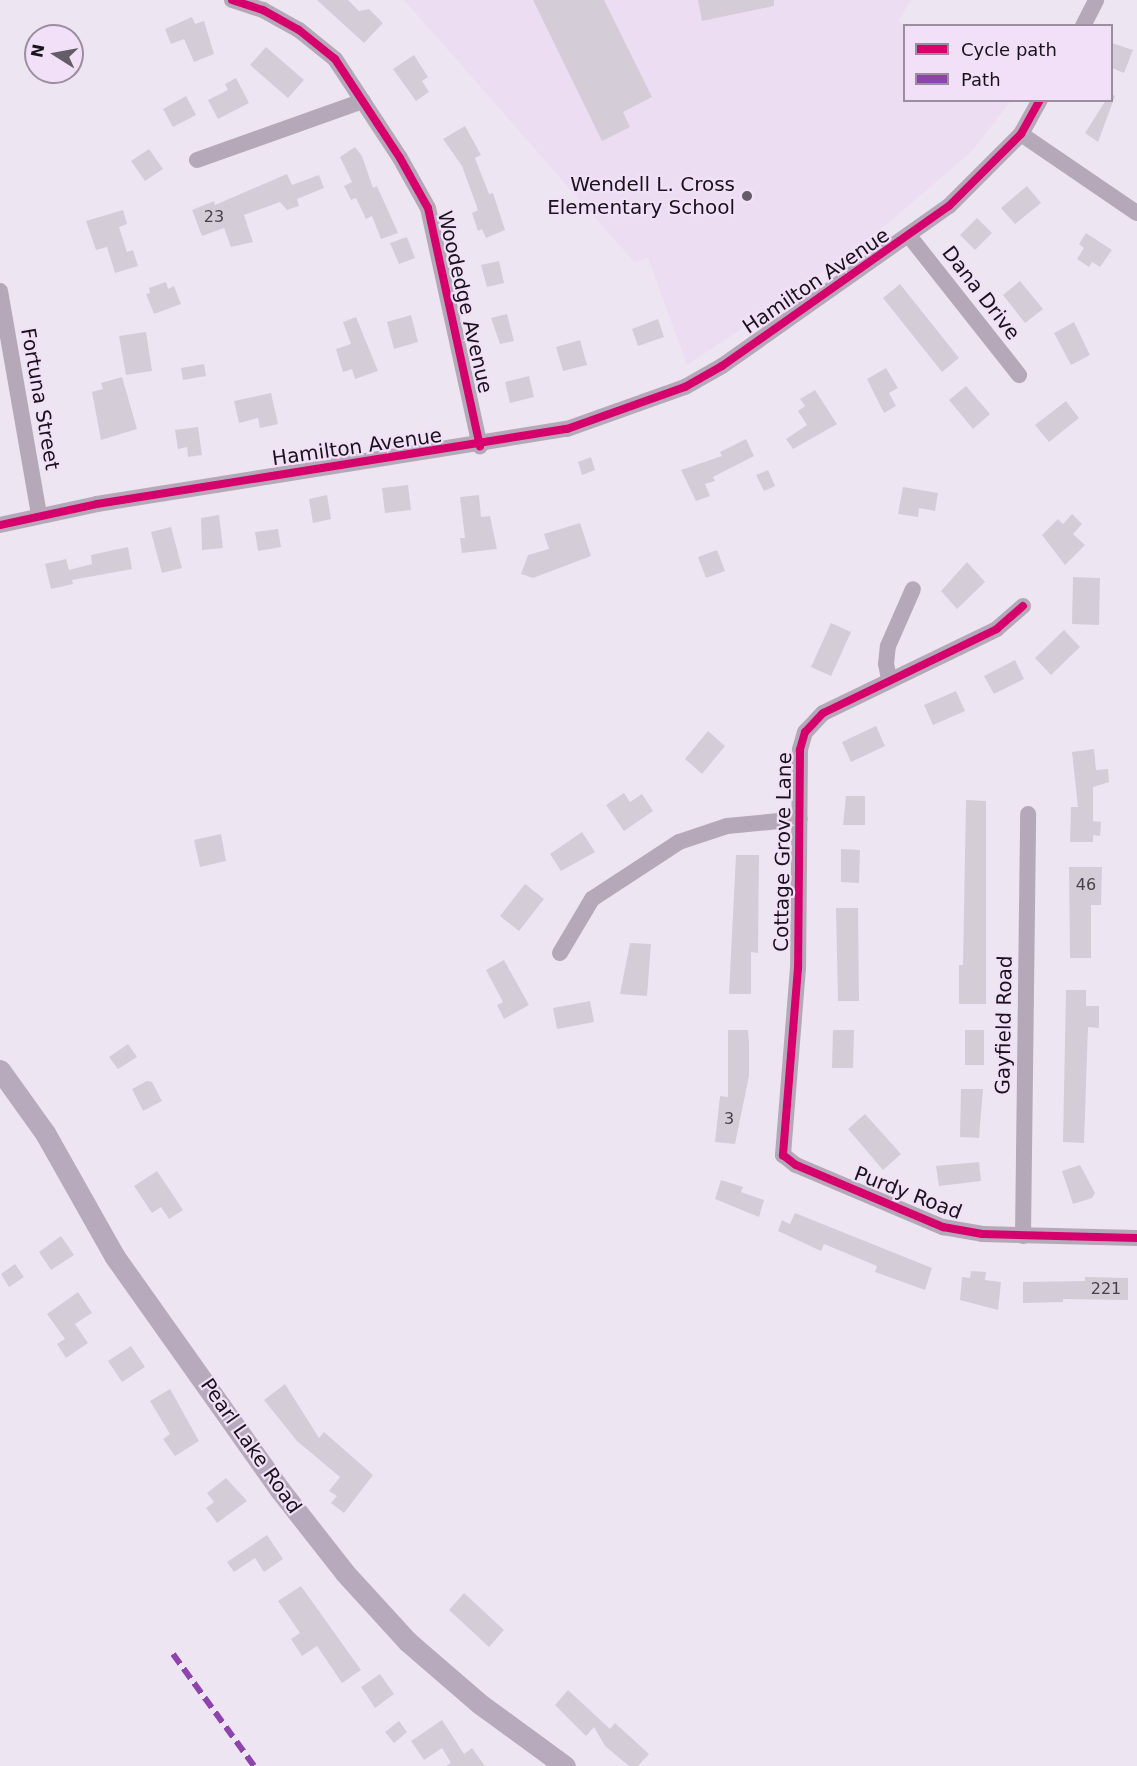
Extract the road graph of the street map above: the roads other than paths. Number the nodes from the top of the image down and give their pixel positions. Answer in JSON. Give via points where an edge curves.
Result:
{"nodes":[{"id":1,"x":232,"y":0,"type":"edge"},
{"id":2,"x":1096,"y":0,"type":"edge"},
{"id":3,"x":1084,"y":24,"type":"edge"},
{"id":4,"x":363,"y":101,"type":"junction"},
{"id":5,"x":1039,"y":102,"type":"edge"},
{"id":6,"x":1021,"y":134,"type":"junction"},
{"id":7,"x":197,"y":160,"type":"dead end"},
{"id":8,"x":1137,"y":213,"type":"edge"},
{"id":9,"x":909,"y":237,"type":"junction"},
{"id":10,"x":0,"y":291,"type":"edge"},
{"id":11,"x":1019,"y":375,"type":"dead end"},
{"id":12,"x":480,"y":446,"type":"junction"},
{"id":13,"x":39,"y":515,"type":"junction"},
{"id":14,"x":0,"y":525,"type":"edge"},
{"id":15,"x":913,"y":589,"type":"dead end"},
{"id":16,"x":1023,"y":606,"type":"dead end"},
{"id":17,"x":889,"y":679,"type":"junction"},
{"id":18,"x":1028,"y":814,"type":"dead end"},
{"id":19,"x":800,"y":819,"type":"junction"},
{"id":20,"x":560,"y":953,"type":"dead end"},
{"id":21,"x":0,"y":1070,"type":"edge"},
{"id":22,"x":783,"y":1155,"type":"joint"},
{"id":23,"x":1023,"y":1236,"type":"junction"},
{"id":24,"x":1137,"y":1238,"type":"edge"},
{"id":25,"x":565,"y":1766,"type":"edge"}],
"edges":[{"from":1,"to":4,"type":"street","name":"Woodedge Avenue","via":[[263,10],[299,30],[335,59]]},
{"from":2,"to":3,"type":"street"},
{"from":4,"to":7,"type":"street"},
{"from":4,"to":12,"type":"street","name":"Woodedge Avenue","via":[[428,208]]},
{"from":5,"to":6,"type":"street","name":"Hamilton Avenue"},
{"from":6,"to":8,"type":"street"},
{"from":6,"to":9,"type":"street","name":"Hamilton Avenue","via":[[949,206]]},
{"from":9,"to":11,"type":"street","name":"Dana Drive"},
{"from":9,"to":12,"type":"street","name":"Hamilton Avenue","via":[[685,387],[567,429]]},
{"from":10,"to":13,"type":"street","name":"Fortuna Street"},
{"from":12,"to":13,"type":"street","name":"Hamilton Avenue"},
{"from":13,"to":14,"type":"street","name":"Hamilton Avenue"},
{"from":15,"to":17,"type":"street","via":[[888,646]]},
{"from":16,"to":17,"type":"street","name":"Cottage Grove Lane","via":[[997,629]]},
{"from":17,"to":19,"type":"street","name":"Cottage Grove Lane","via":[[823,713],[810,724],[800,750]]},
{"from":18,"to":23,"type":"street","name":"Gayfield Road"},
{"from":19,"to":20,"type":"street","via":[[727,825],[679,842],[592,899]]},
{"from":19,"to":22,"type":"street","name":"Cottage Grove Lane","via":[[798,968]]},
{"from":21,"to":25,"type":"main road","name":"Pearl Lake Road","via":[[45,1132],[115,1257],[280,1490],[345,1573],[407,1641],[480,1704]]},
{"from":22,"to":23,"type":"street","name":"Purdy Road","via":[[796,1165],[926,1221],[962,1231]]},
{"from":23,"to":24,"type":"street","name":"Purdy Road"}]}
